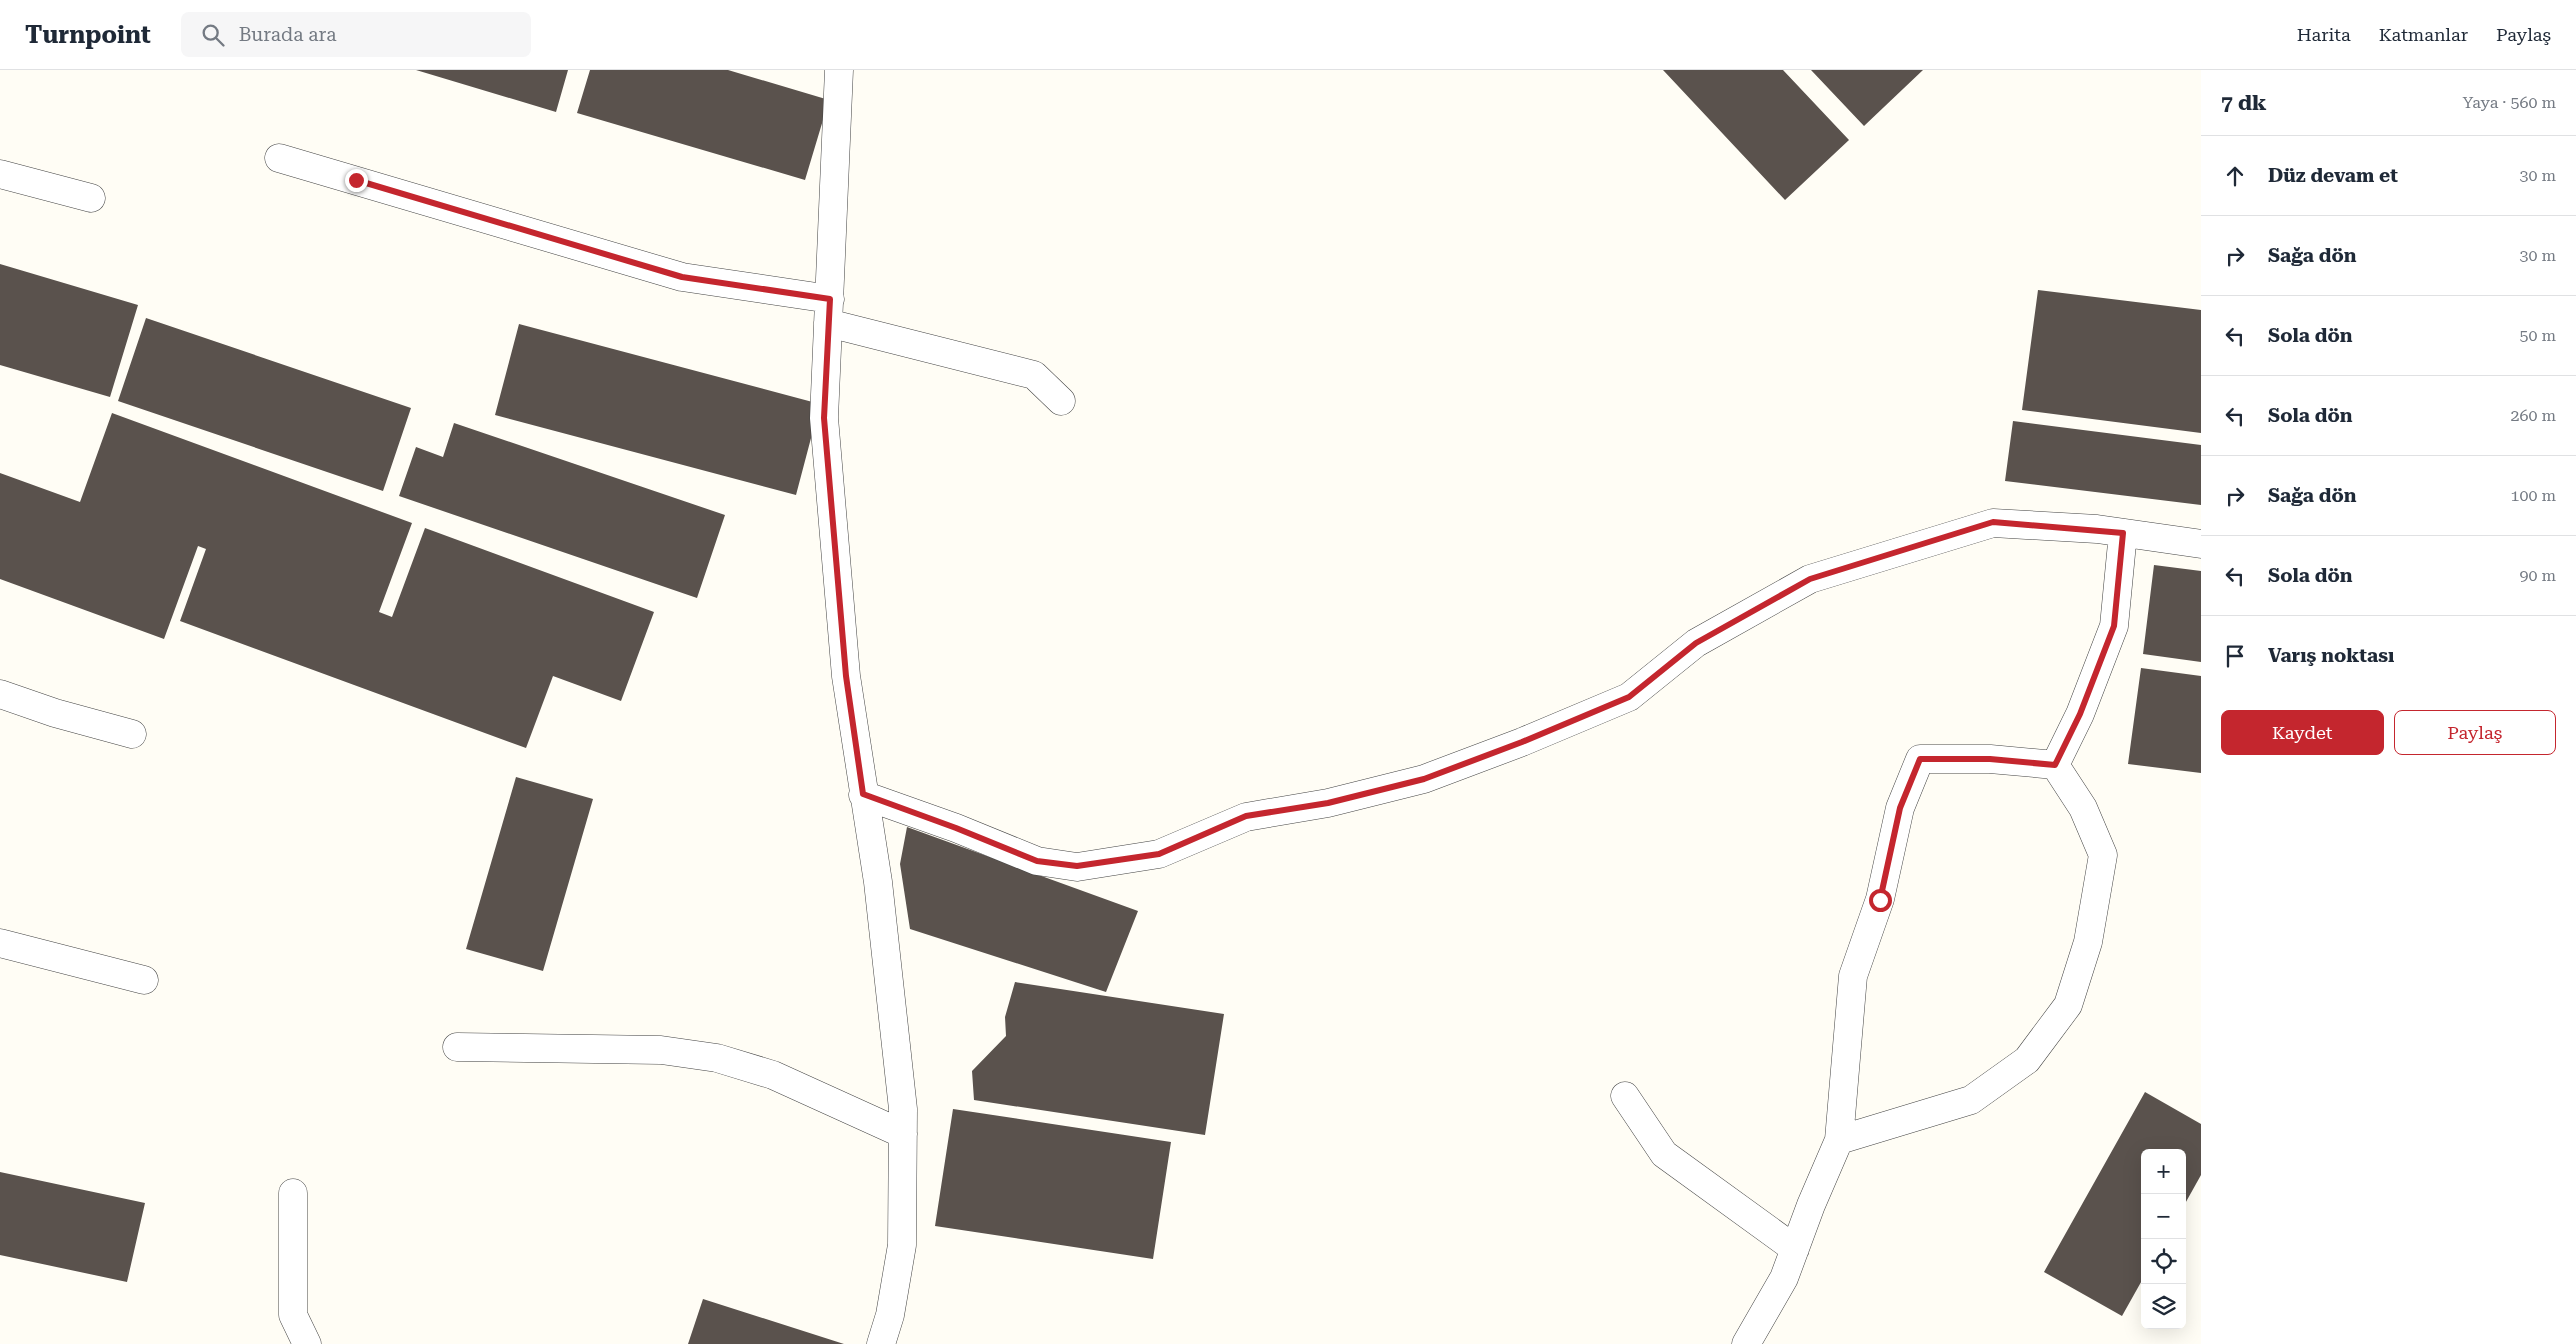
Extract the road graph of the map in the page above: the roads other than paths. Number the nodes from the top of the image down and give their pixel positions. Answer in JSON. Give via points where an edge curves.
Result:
{"nodes":[{"id":1,"x":839,"y":70,"type":"edge"},
{"id":2,"x":279,"y":158,"type":"dead end"},
{"id":3,"x":0,"y":174,"type":"edge"},
{"id":4,"x":91,"y":198,"type":"dead end"},
{"id":5,"x":829,"y":311,"type":"junction"},
{"id":6,"x":1061,"y":401,"type":"dead end"},
{"id":7,"x":2123,"y":533,"type":"junction"},
{"id":8,"x":2201,"y":544,"type":"edge"},
{"id":9,"x":0,"y":694,"type":"edge"},
{"id":10,"x":132,"y":734,"type":"dead end"},
{"id":11,"x":2055,"y":765,"type":"junction"},
{"id":12,"x":863,"y":794,"type":"junction"},
{"id":13,"x":0,"y":943,"type":"edge"},
{"id":14,"x":144,"y":980,"type":"dead end"},
{"id":15,"x":457,"y":1047,"type":"dead end"},
{"id":16,"x":1625,"y":1096,"type":"dead end"},
{"id":17,"x":903,"y":1134,"type":"junction"},
{"id":18,"x":1839,"y":1140,"type":"junction"},
{"id":19,"x":293,"y":1193,"type":"dead end"},
{"id":20,"x":1795,"y":1249,"type":"junction"},
{"id":21,"x":307,"y":1344,"type":"edge"},
{"id":22,"x":881,"y":1344,"type":"edge"},
{"id":23,"x":1746,"y":1344,"type":"edge"}],
"edges":[{"from":1,"to":5,"type":"street"},
{"from":2,"to":5,"type":"street","via":[[682,277]]},
{"from":3,"to":4,"type":"street"},
{"from":5,"to":6,"type":"street","via":[[1034,375]]},
{"from":5,"to":12,"type":"street","via":[[824,418],[846,676]]},
{"from":7,"to":8,"type":"street"},
{"from":7,"to":11,"type":"street","via":[[2114,626],[2080,714]]},
{"from":7,"to":12,"type":"street","via":[[1993,522],[1810,579],[1696,643],[1629,697],[1424,779],[1328,803],[1246,816],[1159,854],[1077,866],[1037,861]]},
{"from":9,"to":10,"type":"street"},
{"from":11,"to":18,"type":"street","via":[[1990,759],[1920,759],[1900,808],[1880,900],[1852,976]]},
{"from":11,"to":18,"type":"street","via":[[2083,808],[2104,856],[2088,942],[2068,1005],[2027,1060],[1971,1100]]},
{"from":12,"to":17,"type":"street","via":[[878,882]]},
{"from":13,"to":14,"type":"street"},
{"from":15,"to":17,"type":"street","via":[[661,1050],[717,1058],[773,1075]]},
{"from":16,"to":20,"type":"street","via":[[1664,1154]]},
{"from":17,"to":22,"type":"street","via":[[902,1245],[890,1315]]},
{"from":18,"to":20,"type":"street"},
{"from":19,"to":21,"type":"street","via":[[293,1315]]},
{"from":20,"to":23,"type":"street","via":[[1784,1278]]}]}
